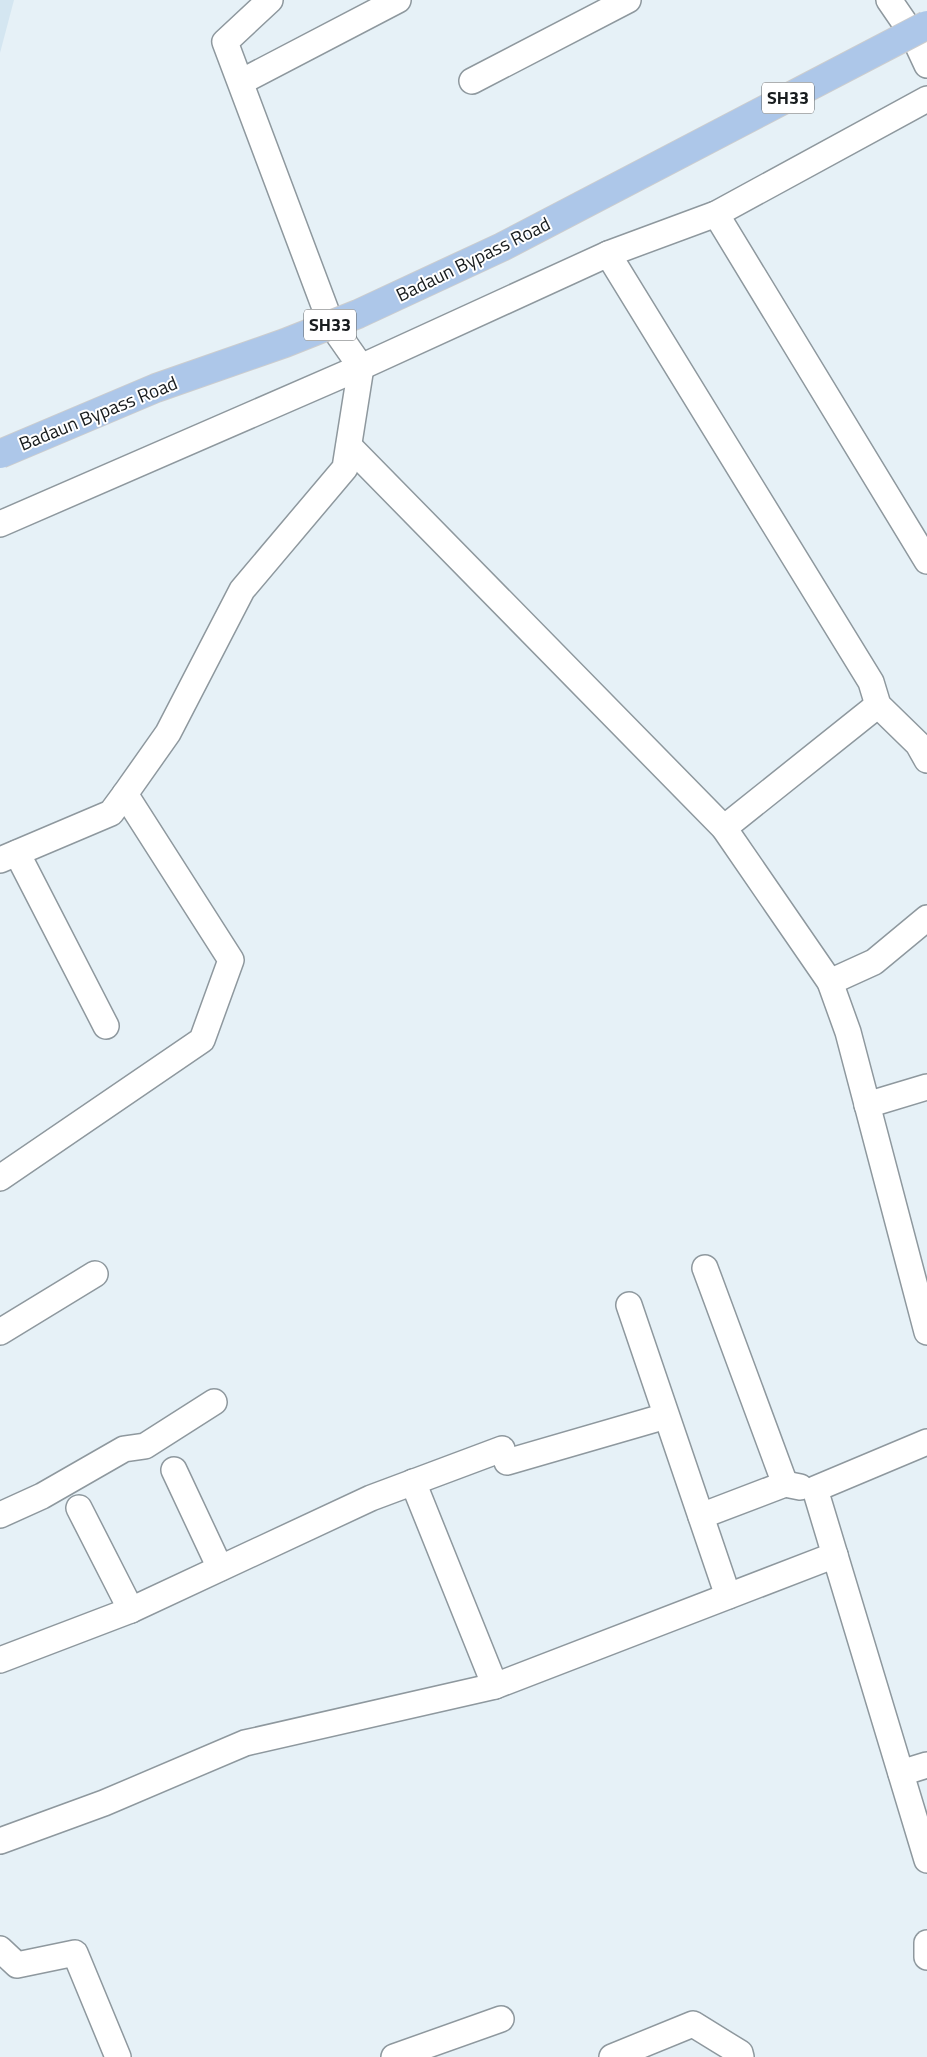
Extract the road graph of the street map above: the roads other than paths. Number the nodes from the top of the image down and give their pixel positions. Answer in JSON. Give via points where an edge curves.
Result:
{"nodes":[{"id":1,"x":270,"y":0,"type":"edge"},
{"id":2,"x":398,"y":0,"type":"edge"},
{"id":3,"x":628,"y":0,"type":"edge"},
{"id":4,"x":889,"y":0,"type":"edge"},
{"id":5,"x":927,"y":25,"type":"edge"},
{"id":6,"x":927,"y":65,"type":"edge"},
{"id":7,"x":472,"y":81,"type":"dead end"},
{"id":8,"x":241,"y":82,"type":"junction"},
{"id":9,"x":927,"y":99,"type":"edge"},
{"id":10,"x":716,"y":214,"type":"junction"},
{"id":11,"x":608,"y":254,"type":"junction"},
{"id":12,"x":361,"y":367,"type":"junction"},
{"id":13,"x":349,"y":446,"type":"junction"},
{"id":14,"x":0,"y":454,"type":"edge"},
{"id":15,"x":0,"y":524,"type":"edge"},
{"id":16,"x":927,"y":562,"type":"edge"},
{"id":17,"x":878,"y":706,"type":"junction"},
{"id":18,"x":924,"y":748,"type":"edge"},
{"id":19,"x":125,"y":794,"type":"junction"},
{"id":20,"x":724,"y":828,"type":"junction"},
{"id":21,"x":9,"y":856,"type":"edge"},
{"id":22,"x":927,"y":918,"type":"edge"},
{"id":23,"x":830,"y":982,"type":"junction"},
{"id":24,"x":106,"y":1026,"type":"dead end"},
{"id":25,"x":927,"y":1087,"type":"edge"},
{"id":26,"x":868,"y":1105,"type":"junction"},
{"id":27,"x":0,"y":1178,"type":"edge"},
{"id":28,"x":705,"y":1268,"type":"dead end"},
{"id":29,"x":95,"y":1274,"type":"dead end"},
{"id":30,"x":629,"y":1305,"type":"dead end"},
{"id":31,"x":0,"y":1332,"type":"edge"},
{"id":32,"x":927,"y":1332,"type":"edge"},
{"id":33,"x":214,"y":1402,"type":"dead end"},
{"id":34,"x":666,"y":1416,"type":"junction"},
{"id":35,"x":927,"y":1442,"type":"edge"},
{"id":36,"x":174,"y":1470,"type":"dead end"},
{"id":37,"x":413,"y":1482,"type":"junction"},
{"id":38,"x":785,"y":1484,"type":"junction"},
{"id":39,"x":815,"y":1489,"type":"junction"},
{"id":40,"x":79,"y":1508,"type":"dead end"},
{"id":41,"x":0,"y":1515,"type":"edge"},
{"id":42,"x":701,"y":1516,"type":"junction"},
{"id":43,"x":835,"y":1555,"type":"junction"},
{"id":44,"x":220,"y":1568,"type":"junction"},
{"id":45,"x":728,"y":1596,"type":"junction"},
{"id":46,"x":131,"y":1610,"type":"junction"},
{"id":47,"x":0,"y":1660,"type":"edge"},
{"id":48,"x":495,"y":1686,"type":"junction"},
{"id":49,"x":927,"y":1765,"type":"edge"},
{"id":50,"x":901,"y":1774,"type":"junction"},
{"id":51,"x":0,"y":1842,"type":"edge"},
{"id":52,"x":927,"y":1860,"type":"edge"},
{"id":53,"x":927,"y":1943,"type":"edge"},
{"id":54,"x":0,"y":1949,"type":"edge"},
{"id":55,"x":927,"y":1957,"type":"edge"},
{"id":56,"x":501,"y":2019,"type":"dead end"},
{"id":57,"x":118,"y":2057,"type":"edge"},
{"id":58,"x":394,"y":2057,"type":"edge"},
{"id":59,"x":612,"y":2057,"type":"edge"},
{"id":60,"x":741,"y":2057,"type":"edge"}],
"edges":[{"from":1,"to":8,"type":"street","via":[[225,42]]},
{"from":2,"to":8,"type":"street"},
{"from":3,"to":7,"type":"street"},
{"from":4,"to":6,"type":"street","via":[[913,36]]},
{"from":5,"to":14,"type":"main road","name":"Badaun Bypass Road","number":"SH33","bridge":true,"via":[[510,243],[376,306],[285,343],[156,388]]},
{"from":8,"to":12,"type":"street","via":[[331,324]]},
{"from":9,"to":10,"type":"street"},
{"from":10,"to":11,"type":"street"},
{"from":10,"to":16,"type":"street"},
{"from":11,"to":12,"type":"street"},
{"from":11,"to":17,"type":"street","via":[[871,682]]},
{"from":12,"to":13,"type":"street"},
{"from":12,"to":15,"type":"street"},
{"from":13,"to":19,"type":"street","via":[[345,468],[242,590],[168,733]]},
{"from":13,"to":20,"type":"street"},
{"from":17,"to":18,"type":"street"},
{"from":17,"to":20,"type":"street"},
{"from":19,"to":21,"type":"street","via":[[111,813]]},
{"from":19,"to":27,"type":"street","via":[[231,960],[202,1040]]},
{"from":20,"to":23,"type":"street"},
{"from":21,"to":24,"type":"street"},
{"from":22,"to":23,"type":"street","via":[[874,962]]},
{"from":23,"to":26,"type":"street"},
{"from":25,"to":26,"type":"street"},
{"from":26,"to":32,"type":"street"},
{"from":28,"to":38,"type":"street"},
{"from":29,"to":31,"type":"street"},
{"from":30,"to":34,"type":"street"},
{"from":33,"to":41,"type":"street","via":[[145,1446],[124,1449],[42,1496]]},
{"from":34,"to":37,"type":"street","via":[[504,1455]]},
{"from":34,"to":42,"type":"street"},
{"from":35,"to":39,"type":"street"},
{"from":36,"to":44,"type":"street"},
{"from":37,"to":44,"type":"street"},
{"from":37,"to":48,"type":"street"},
{"from":38,"to":39,"type":"street"},
{"from":38,"to":42,"type":"street"},
{"from":39,"to":43,"type":"street"},
{"from":40,"to":46,"type":"street"},
{"from":42,"to":45,"type":"street"},
{"from":43,"to":45,"type":"street"},
{"from":43,"to":50,"type":"street"},
{"from":44,"to":46,"type":"street"},
{"from":45,"to":48,"type":"street"},
{"from":46,"to":47,"type":"street"},
{"from":48,"to":51,"type":"street","via":[[245,1743],[104,1804]]},
{"from":49,"to":50,"type":"street"},
{"from":50,"to":52,"type":"street"},
{"from":53,"to":55,"type":"street"},
{"from":54,"to":57,"type":"street","via":[[17,1965],[75,1953]]},
{"from":56,"to":58,"type":"street"},
{"from":59,"to":60,"type":"street","via":[[693,2024],[740,2053]]}]}
